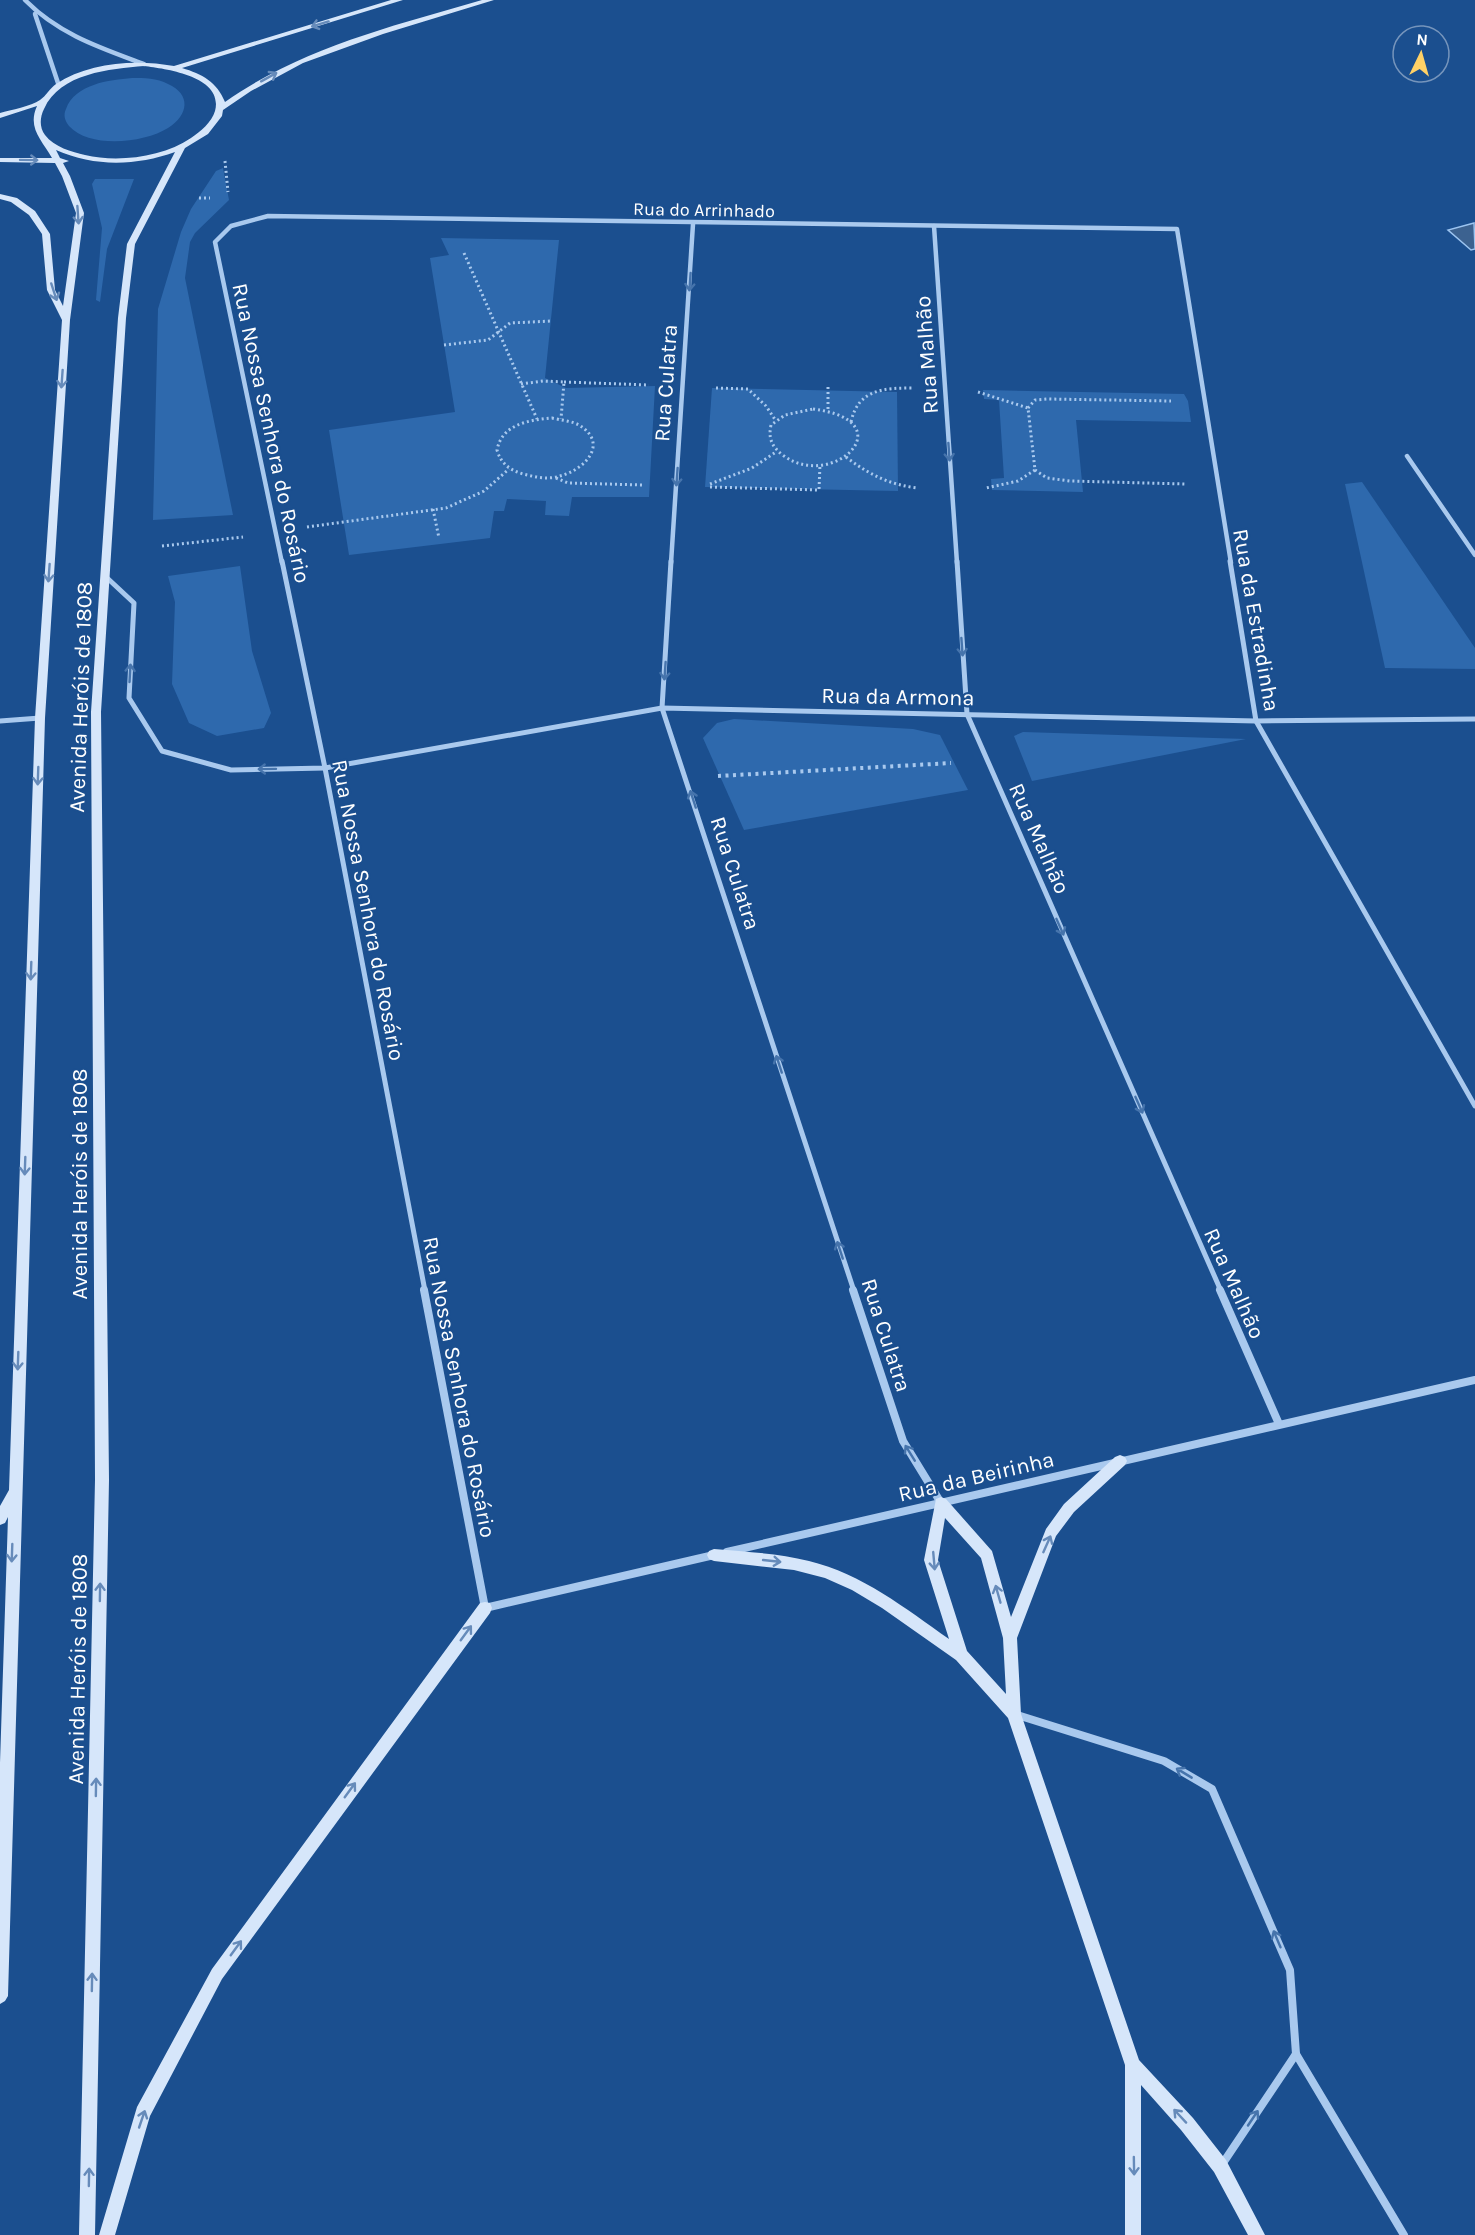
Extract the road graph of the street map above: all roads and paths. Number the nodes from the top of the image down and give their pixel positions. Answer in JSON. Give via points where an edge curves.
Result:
{"nodes":[{"id":1,"x":25,"y":0,"type":"edge"},
{"id":2,"x":399,"y":0,"type":"edge"},
{"id":3,"x":490,"y":0,"type":"edge"},
{"id":4,"x":35,"y":13,"type":"junction"},
{"id":5,"x":144,"y":63,"type":"junction"},
{"id":6,"x":177,"y":67,"type":"junction"},
{"id":7,"x":59,"y":86,"type":"junction"},
{"id":8,"x":42,"y":102,"type":"junction"},
{"id":9,"x":220,"y":110,"type":"junction"},
{"id":10,"x":0,"y":116,"type":"edge"},
{"id":11,"x":47,"y":142,"type":"junction"},
{"id":12,"x":182,"y":146,"type":"junction"},
{"id":13,"x":224,"y":151,"type":"dead end"},
{"id":14,"x":0,"y":160,"type":"edge"},
{"id":15,"x":104,"y":160,"type":"junction"},
{"id":16,"x":58,"y":161,"type":"junction"},
{"id":17,"x":0,"y":195,"type":"edge"},
{"id":18,"x":199,"y":198,"type":"dead end"},
{"id":19,"x":219,"y":199,"type":"dead end"},
{"id":20,"x":229,"y":200,"type":"dead end"},
{"id":21,"x":693,"y":224,"type":"junction"},
{"id":22,"x":231,"y":226,"type":"joint"},
{"id":23,"x":933,"y":226,"type":"junction"},
{"id":24,"x":1177,"y":229,"type":"joint"},
{"id":25,"x":460,"y":246,"type":"dead end"},
{"id":26,"x":66,"y":320,"type":"junction"},
{"id":27,"x":552,"y":321,"type":"dead end"},
{"id":28,"x":500,"y":335,"type":"junction"},
{"id":29,"x":444,"y":345,"type":"dead end"},
{"id":30,"x":564,"y":382,"type":"junction"},
{"id":31,"x":521,"y":384,"type":"junction"},
{"id":32,"x":683,"y":386,"type":"junction"},
{"id":33,"x":828,"y":387,"type":"dead end"},
{"id":34,"x":945,"y":389,"type":"junction"},
{"id":35,"x":1205,"y":401,"type":"junction"},
{"id":36,"x":1028,"y":408,"type":"junction"},
{"id":37,"x":828,"y":411,"type":"junction"},
{"id":38,"x":537,"y":419,"type":"junction"},
{"id":39,"x":561,"y":419,"type":"junction"},
{"id":40,"x":776,"y":421,"type":"junction"},
{"id":41,"x":851,"y":422,"type":"junction"},
{"id":42,"x":1407,"y":456,"type":"dead end"},
{"id":43,"x":846,"y":457,"type":"junction"},
{"id":44,"x":820,"y":465,"type":"junction"},
{"id":45,"x":509,"y":469,"type":"junction"},
{"id":46,"x":1035,"y":470,"type":"junction"},
{"id":47,"x":1218,"y":485,"type":"junction"},
{"id":48,"x":705,"y":487,"type":"dead end"},
{"id":49,"x":952,"y":490,"type":"junction"},
{"id":50,"x":433,"y":509,"type":"junction"},
{"id":51,"x":276,"y":532,"type":"junction"},
{"id":52,"x":439,"y":538,"type":"dead end"},
{"id":53,"x":162,"y":546,"type":"dead end"},
{"id":54,"x":1475,"y":555,"type":"edge"},
{"id":55,"x":105,"y":576,"type":"junction"},
{"id":56,"x":662,"y":708,"type":"junction"},
{"id":57,"x":967,"y":714,"type":"junction"},
{"id":58,"x":40,"y":718,"type":"junction"},
{"id":59,"x":1475,"y":719,"type":"edge"},
{"id":60,"x":1256,"y":721,"type":"junction"},
{"id":61,"x":0,"y":722,"type":"edge"},
{"id":62,"x":987,"y":760,"type":"junction"},
{"id":63,"x":325,"y":768,"type":"junction"},
{"id":64,"x":685,"y":777,"type":"junction"},
{"id":65,"x":1475,"y":1106,"type":"edge"},
{"id":66,"x":1475,"y":1380,"type":"edge"},
{"id":67,"x":1279,"y":1424,"type":"junction"},
{"id":68,"x":1120,"y":1461,"type":"junction"},
{"id":69,"x":14,"y":1494,"type":"junction"},
{"id":70,"x":941,"y":1503,"type":"junction"},
{"id":71,"x":0,"y":1519,"type":"edge"},
{"id":72,"x":714,"y":1555,"type":"junction"},
{"id":73,"x":485,"y":1608,"type":"junction"},
{"id":74,"x":1010,"y":1638,"type":"junction"},
{"id":75,"x":961,"y":1655,"type":"junction"},
{"id":76,"x":1014,"y":1714,"type":"junction"},
{"id":77,"x":0,"y":1996,"type":"edge"},
{"id":78,"x":1296,"y":2054,"type":"junction"},
{"id":79,"x":1133,"y":2066,"type":"junction"},
{"id":80,"x":1220,"y":2166,"type":"junction"},
{"id":81,"x":1135,"y":2232,"type":"edge"},
{"id":82,"x":87,"y":2235,"type":"edge"},
{"id":83,"x":108,"y":2235,"type":"edge"},
{"id":84,"x":1257,"y":2235,"type":"edge"},
{"id":85,"x":1404,"y":2235,"type":"edge"}],
"edges":[{"from":1,"to":4,"type":"street"},
{"from":2,"to":6,"type":"main road","one_way":true},
{"from":9,"to":3,"type":"main road","one_way":true,"via":[[300,60]]},
{"from":4,"to":5,"type":"street","via":[[80,40]]},
{"from":4,"to":7,"type":"street"},
{"from":5,"to":6,"type":"main road"},
{"from":5,"to":7,"type":"main road","via":[[113,66]]},
{"from":6,"to":9,"type":"main road","via":[[213,86],[220,96]]},
{"from":7,"to":8,"type":"main road"},
{"from":8,"to":10,"type":"main road"},
{"from":8,"to":11,"type":"main road","name":"Avenida Heróis de 1808","via":[[36,116],[38,130]]},
{"from":9,"to":12,"type":"main road","via":[[204,133]]},
{"from":11,"to":15,"type":"main road","via":[[62,151]]},
{"from":11,"to":16,"type":"main road","name":"Avenida Heróis de 1808"},
{"from":12,"to":15,"type":"main road","via":[[158,155]]},
{"from":12,"to":55,"type":"main road","name":"Avenida Heróis de 1808","via":[[131,244],[122,318]]},
{"from":13,"to":20,"type":"path"},
{"from":14,"to":16,"type":"main road","one_way":true},
{"from":15,"to":16,"type":"main road"},
{"from":16,"to":26,"type":"main road","name":"Avenida Heróis de 1808","one_way":true,"via":[[80,213]]},
{"from":17,"to":26,"type":"main road","one_way":true,"via":[[32,213],[46,234],[51,290]]},
{"from":18,"to":19,"type":"path"},
{"from":21,"to":22,"type":"street","name":"Rua do Arrinhado","via":[[268,216]]},
{"from":21,"to":23,"type":"street","name":"Rua do Arrinhado"},
{"from":21,"to":32,"type":"street","name":"Rua Culatra","one_way":true},
{"from":22,"to":51,"type":"street","name":"Rua Nossa Senhora do Rosário","via":[[215,242]]},
{"from":23,"to":24,"type":"street","name":"Rua do Arrinhado"},
{"from":23,"to":34,"type":"street","name":"Rua Malhão"},
{"from":24,"to":35,"type":"street","name":"Rua da Estradinha"},
{"from":25,"to":28,"type":"path"},
{"from":26,"to":58,"type":"main road","name":"Avenida Heróis de 1808","one_way":true},
{"from":27,"to":28,"type":"path","via":[[510,323]]},
{"from":28,"to":29,"type":"path","via":[[485,342]]},
{"from":28,"to":31,"type":"path"},
{"from":30,"to":31,"type":"path"},
{"from":30,"to":32,"type":"path"},
{"from":30,"to":39,"type":"path"},
{"from":31,"to":38,"type":"path"},
{"from":32,"to":40,"type":"path","via":[[748,389]]},
{"from":32,"to":56,"type":"street","name":"Rua Culatra","one_way":true},
{"from":33,"to":37,"type":"path"},
{"from":34,"to":36,"type":"path","via":[[984,392]]},
{"from":34,"to":41,"type":"path","via":[[884,388],[852,410]]},
{"from":34,"to":49,"type":"street","name":"Rua Malhão","one_way":true},
{"from":35,"to":36,"type":"path","via":[[1047,399],[1035,400]]},
{"from":35,"to":47,"type":"street","name":"Rua da Estradinha"},
{"from":36,"to":46,"type":"path"},
{"from":37,"to":40,"type":"path","via":[[799,410]]},
{"from":37,"to":41,"type":"path"},
{"from":38,"to":39,"type":"path"},
{"from":38,"to":45,"type":"path","via":[[508,430],[500,439],[497,450]]},
{"from":39,"to":45,"type":"path","via":[[579,425],[594,441],[595,450],[582,467],[555,477],[538,478]]},
{"from":40,"to":44,"type":"path","via":[[769,429],[771,447],[779,455],[805,465]]},
{"from":41,"to":43,"type":"path","via":[[859,440]]},
{"from":42,"to":54,"type":"street"},
{"from":43,"to":44,"type":"path"},
{"from":43,"to":49,"type":"path","via":[[876,478],[898,486]]},
{"from":44,"to":48,"type":"path","via":[[819,490]]},
{"from":45,"to":50,"type":"path","via":[[484,491],[446,508]]},
{"from":46,"to":47,"type":"path","via":[[1047,478],[1070,481]]},
{"from":46,"to":49,"type":"path","via":[[1018,481],[992,488]]},
{"from":47,"to":60,"type":"street","name":"Rua da Estradinha"},
{"from":49,"to":57,"type":"street","name":"Rua Malhão","one_way":true},
{"from":50,"to":51,"type":"path"},
{"from":50,"to":52,"type":"path"},
{"from":51,"to":53,"type":"path"},
{"from":51,"to":63,"type":"street","name":"Rua Nossa Senhora do Rosário"},
{"from":63,"to":55,"type":"street","name":"Rua da Armona","one_way":true,"via":[[231,770],[162,751],[129,698],[134,603]]},
{"from":82,"to":55,"type":"main road","name":"Avenida Heróis de 1808","one_way":true,"via":[[102,1480],[96,712]]},
{"from":56,"to":57,"type":"street","name":"Rua da Armona"},
{"from":56,"to":63,"type":"street","name":"Rua da Armona"},
{"from":56,"to":64,"type":"street","name":"Rua Culatra"},
{"from":57,"to":60,"type":"street","name":"Rua da Armona"},
{"from":57,"to":62,"type":"street","name":"Rua Malhão"},
{"from":58,"to":61,"type":"street"},
{"from":58,"to":69,"type":"main road","name":"Avenida Heróis de 1808","one_way":true},
{"from":59,"to":60,"type":"street","name":"Rua da Armona"},
{"from":60,"to":65,"type":"street","name":"Rua da Estradinha"},
{"from":62,"to":64,"type":"path"},
{"from":62,"to":67,"type":"street","name":"Rua Malhão","one_way":true},
{"from":63,"to":73,"type":"street","name":"Rua Nossa Senhora do Rosário"},
{"from":70,"to":64,"type":"street","name":"Rua Culatra","one_way":true,"via":[[903,1441]]},
{"from":66,"to":67,"type":"street","name":"Rua da Beirinha"},
{"from":67,"to":68,"type":"street","name":"Rua da Beirinha"},
{"from":68,"to":70,"type":"street","name":"Rua da Beirinha"},
{"from":74,"to":68,"type":"main road","one_way":true,"via":[[1051,1533],[1069,1508]]},
{"from":69,"to":71,"type":"main road"},
{"from":69,"to":77,"type":"main road","name":"Avenida Heróis de 1808","one_way":true},
{"from":70,"to":72,"type":"street","name":"Rua da Beirinha"},
{"from":74,"to":70,"type":"main road","one_way":true,"via":[[987,1555]]},
{"from":70,"to":75,"type":"main road","one_way":true,"via":[[931,1560]]},
{"from":72,"to":73,"type":"street","name":"Rua da Beirinha"},
{"from":72,"to":75,"type":"main road","one_way":true,"via":[[794,1564],[840,1578]]},
{"from":83,"to":73,"type":"main road","one_way":true,"via":[[143,2114],[217,1974]]},
{"from":74,"to":76,"type":"main road"},
{"from":75,"to":76,"type":"main road"},
{"from":78,"to":76,"type":"street","one_way":true,"via":[[1290,1970],[1212,1790],[1164,1761]]},
{"from":76,"to":79,"type":"main road"},
{"from":80,"to":78,"type":"street","one_way":true},
{"from":78,"to":85,"type":"street"},
{"from":80,"to":79,"type":"main road","one_way":true},
{"from":79,"to":81,"type":"main road","one_way":true},
{"from":80,"to":84,"type":"main road"}]}
